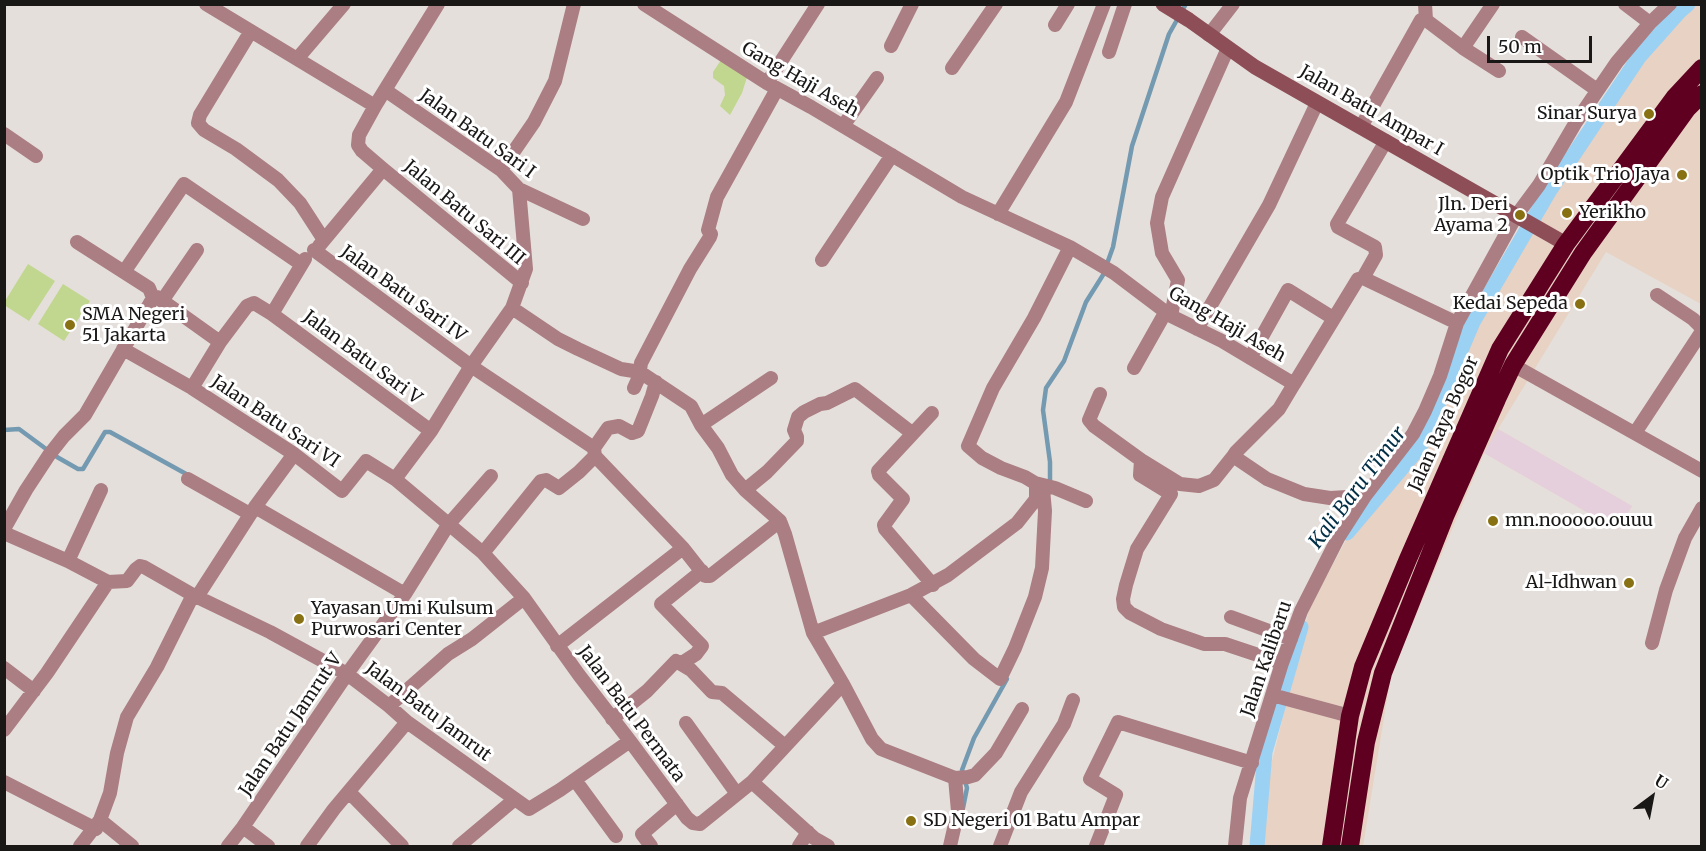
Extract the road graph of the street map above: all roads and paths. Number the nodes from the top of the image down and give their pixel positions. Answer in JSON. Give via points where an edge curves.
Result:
{"nodes":[{"id":1,"x":206,"y":4,"type":"edge"},
{"id":2,"x":344,"y":4,"type":"edge"},
{"id":3,"x":438,"y":4,"type":"edge"},
{"id":4,"x":574,"y":4,"type":"edge"},
{"id":5,"x":644,"y":4,"type":"edge"},
{"id":6,"x":818,"y":4,"type":"edge"},
{"id":7,"x":912,"y":4,"type":"edge"},
{"id":8,"x":996,"y":4,"type":"edge"},
{"id":9,"x":1068,"y":4,"type":"edge"},
{"id":10,"x":1104,"y":4,"type":"edge"},
{"id":11,"x":1125,"y":4,"type":"edge"},
{"id":12,"x":1233,"y":4,"type":"edge"},
{"id":13,"x":1425,"y":4,"type":"edge"},
{"id":14,"x":1493,"y":4,"type":"edge"},
{"id":15,"x":1625,"y":4,"type":"edge"},
{"id":16,"x":1670,"y":4,"type":"edge"},
{"id":17,"x":1165,"y":6,"type":"edge"},
{"id":18,"x":1426,"y":20,"type":"junction"},
{"id":19,"x":1650,"y":22,"type":"junction"},
{"id":20,"x":1055,"y":25,"type":"dead end"},
{"id":21,"x":251,"y":31,"type":"junction"},
{"id":22,"x":1209,"y":35,"type":"junction"},
{"id":23,"x":1522,"y":37,"type":"dead end"},
{"id":24,"x":891,"y":46,"type":"dead end"},
{"id":25,"x":1228,"y":48,"type":"junction"},
{"id":26,"x":1463,"y":48,"type":"junction"},
{"id":27,"x":1109,"y":52,"type":"dead end"},
{"id":28,"x":297,"y":59,"type":"junction"},
{"id":29,"x":952,"y":68,"type":"dead end"},
{"id":30,"x":1701,"y":68,"type":"edge"},
{"id":31,"x":1499,"y":71,"type":"dead end"},
{"id":32,"x":877,"y":78,"type":"dead end"},
{"id":33,"x":772,"y":86,"type":"junction"},
{"id":34,"x":385,"y":90,"type":"junction"},
{"id":35,"x":1597,"y":90,"type":"junction"},
{"id":36,"x":1701,"y":94,"type":"edge"},
{"id":37,"x":1317,"y":103,"type":"junction"},
{"id":38,"x":375,"y":106,"type":"junction"},
{"id":39,"x":843,"y":126,"type":"junction"},
{"id":40,"x":1361,"y":127,"type":"junction"},
{"id":41,"x":4,"y":134,"type":"edge"},
{"id":42,"x":1386,"y":141,"type":"junction"},
{"id":43,"x":892,"y":155,"type":"junction"},
{"id":44,"x":36,"y":156,"type":"dead end"},
{"id":45,"x":383,"y":169,"type":"junction"},
{"id":46,"x":501,"y":170,"type":"junction"},
{"id":47,"x":519,"y":189,"type":"junction"},
{"id":48,"x":998,"y":214,"type":"junction"},
{"id":49,"x":1517,"y":217,"type":"junction"},
{"id":50,"x":583,"y":219,"type":"dead end"},
{"id":51,"x":324,"y":240,"type":"junction"},
{"id":52,"x":77,"y":242,"type":"dead end"},
{"id":53,"x":1566,"y":244,"type":"junction"},
{"id":54,"x":1070,"y":247,"type":"junction"},
{"id":55,"x":197,"y":250,"type":"dead end"},
{"id":56,"x":314,"y":250,"type":"junction"},
{"id":57,"x":822,"y":260,"type":"dead end"},
{"id":58,"x":301,"y":264,"type":"junction"},
{"id":59,"x":124,"y":272,"type":"junction"},
{"id":60,"x":1363,"y":278,"type":"junction"},
{"id":61,"x":522,"y":284,"type":"junction"},
{"id":62,"x":1658,"y":295,"type":"dead end"},
{"id":63,"x":158,"y":299,"type":"junction"},
{"id":64,"x":512,"y":308,"type":"junction"},
{"id":65,"x":272,"y":314,"type":"junction"},
{"id":66,"x":1168,"y":314,"type":"junction"},
{"id":67,"x":1333,"y":318,"type":"junction"},
{"id":68,"x":1457,"y":323,"type":"junction"},
{"id":69,"x":1197,"y":329,"type":"junction"},
{"id":70,"x":1701,"y":329,"type":"edge"},
{"id":71,"x":220,"y":342,"type":"junction"},
{"id":72,"x":123,"y":349,"type":"junction"},
{"id":73,"x":1250,"y":358,"type":"junction"},
{"id":74,"x":1513,"y":365,"type":"junction"},
{"id":75,"x":471,"y":366,"type":"junction"},
{"id":76,"x":1134,"y":369,"type":"dead end"},
{"id":77,"x":771,"y":378,"type":"dead end"},
{"id":78,"x":638,"y":379,"type":"junction"},
{"id":79,"x":1294,"y":384,"type":"junction"},
{"id":80,"x":192,"y":388,"type":"junction"},
{"id":81,"x":654,"y":388,"type":"junction"},
{"id":82,"x":1100,"y":394,"type":"dead end"},
{"id":83,"x":932,"y":413,"type":"dead end"},
{"id":84,"x":701,"y":425,"type":"junction"},
{"id":85,"x":431,"y":431,"type":"junction"},
{"id":86,"x":912,"y":433,"type":"junction"},
{"id":87,"x":1635,"y":434,"type":"junction"},
{"id":88,"x":594,"y":452,"type":"junction"},
{"id":89,"x":294,"y":454,"type":"junction"},
{"id":90,"x":1234,"y":455,"type":"junction"},
{"id":91,"x":1141,"y":460,"type":"junction"},
{"id":92,"x":1701,"y":471,"type":"edge"},
{"id":93,"x":491,"y":476,"type":"dead end"},
{"id":94,"x":188,"y":479,"type":"dead end"},
{"id":95,"x":395,"y":479,"type":"junction"},
{"id":96,"x":1038,"y":484,"type":"junction"},
{"id":97,"x":101,"y":490,"type":"dead end"},
{"id":98,"x":745,"y":490,"type":"junction"},
{"id":99,"x":1365,"y":496,"type":"junction"},
{"id":100,"x":1086,"y":501,"type":"dead end"},
{"id":101,"x":1701,"y":508,"type":"edge"},
{"id":102,"x":253,"y":511,"type":"junction"},
{"id":103,"x":780,"y":521,"type":"junction"},
{"id":104,"x":448,"y":525,"type":"junction"},
{"id":105,"x":4,"y":531,"type":"edge"},
{"id":106,"x":683,"y":548,"type":"junction"},
{"id":107,"x":483,"y":553,"type":"junction"},
{"id":108,"x":68,"y":561,"type":"junction"},
{"id":109,"x":702,"y":571,"type":"junction"},
{"id":110,"x":108,"y":582,"type":"junction"},
{"id":111,"x":933,"y":585,"type":"junction"},
{"id":112,"x":405,"y":594,"type":"junction"},
{"id":113,"x":911,"y":595,"type":"junction"},
{"id":114,"x":195,"y":596,"type":"junction"},
{"id":115,"x":524,"y":598,"type":"junction"},
{"id":116,"x":1231,"y":617,"type":"dead end"},
{"id":117,"x":813,"y":633,"type":"junction"},
{"id":118,"x":1290,"y":639,"type":"junction"},
{"id":119,"x":1652,"y":643,"type":"dead end"},
{"id":120,"x":557,"y":646,"type":"junction"},
{"id":121,"x":682,"y":663,"type":"junction"},
{"id":122,"x":1282,"y":663,"type":"junction"},
{"id":123,"x":4,"y":668,"type":"edge"},
{"id":124,"x":347,"y":674,"type":"junction"},
{"id":125,"x":843,"y":684,"type":"junction"},
{"id":126,"x":34,"y":691,"type":"junction"},
{"id":127,"x":1280,"y":697,"type":"junction"},
{"id":128,"x":1073,"y":700,"type":"dead end"},
{"id":129,"x":390,"y":706,"type":"junction"},
{"id":130,"x":1022,"y":709,"type":"dead end"},
{"id":131,"x":1350,"y":716,"type":"junction"},
{"id":132,"x":612,"y":719,"type":"junction"},
{"id":133,"x":407,"y":722,"type":"junction"},
{"id":134,"x":686,"y":723,"type":"dead end"},
{"id":135,"x":4,"y":730,"type":"edge"},
{"id":136,"x":630,"y":741,"type":"junction"},
{"id":137,"x":785,"y":746,"type":"junction"},
{"id":138,"x":1252,"y":763,"type":"junction"},
{"id":139,"x":961,"y":777,"type":"junction"},
{"id":140,"x":575,"y":780,"type":"junction"},
{"id":141,"x":4,"y":782,"type":"edge"},
{"id":142,"x":752,"y":782,"type":"junction"},
{"id":143,"x":349,"y":792,"type":"junction"},
{"id":144,"x":737,"y":794,"type":"junction"},
{"id":145,"x":515,"y":799,"type":"junction"},
{"id":146,"x":676,"y":804,"type":"junction"},
{"id":147,"x":98,"y":825,"type":"junction"},
{"id":148,"x":243,"y":827,"type":"junction"},
{"id":149,"x":808,"y":832,"type":"junction"},
{"id":150,"x":616,"y":836,"type":"dead end"},
{"id":151,"x":463,"y":845,"type":"edge"},
{"id":152,"x":80,"y":846,"type":"edge"},
{"id":153,"x":132,"y":846,"type":"edge"},
{"id":154,"x":228,"y":846,"type":"edge"},
{"id":155,"x":268,"y":846,"type":"edge"},
{"id":156,"x":307,"y":846,"type":"edge"},
{"id":157,"x":402,"y":846,"type":"edge"},
{"id":158,"x":651,"y":846,"type":"edge"},
{"id":159,"x":799,"y":846,"type":"edge"},
{"id":160,"x":828,"y":846,"type":"edge"},
{"id":161,"x":950,"y":846,"type":"edge"},
{"id":162,"x":1000,"y":846,"type":"edge"},
{"id":163,"x":1096,"y":846,"type":"edge"},
{"id":164,"x":1235,"y":846,"type":"edge"},
{"id":165,"x":1331,"y":846,"type":"edge"},
{"id":166,"x":1350,"y":846,"type":"edge"}],
"edges":[{"from":1,"to":21,"type":"street"},
{"from":2,"to":28,"type":"street"},
{"from":3,"to":34,"type":"street"},
{"from":4,"to":46,"type":"street","via":[[555,81],[534,122]]},
{"from":5,"to":33,"type":"street","name":"Gang Haji Aseh"},
{"from":6,"to":33,"type":"street"},
{"from":7,"to":24,"type":"street"},
{"from":8,"to":29,"type":"street"},
{"from":9,"to":20,"type":"street"},
{"from":10,"to":48,"type":"street","via":[[1066,102]]},
{"from":11,"to":27,"type":"street"},
{"from":12,"to":22,"type":"street"},
{"from":13,"to":18,"type":"street"},
{"from":14,"to":26,"type":"street"},
{"from":15,"to":19,"type":"street"},
{"from":16,"to":19,"type":"street","name":"Jalan Kalibaru"},
{"from":17,"to":22,"type":"street","name":"Jalan Batu Ampar I"},
{"from":18,"to":26,"type":"street"},
{"from":18,"to":40,"type":"street","via":[[1421,20]]},
{"from":19,"to":35,"type":"street","name":"Jalan Kalibaru"},
{"from":21,"to":28,"type":"street"},
{"from":21,"to":51,"type":"street","via":[[198,123],[278,180],[300,203]]},
{"from":22,"to":25,"type":"street","name":"Jalan Batu Ampar I"},
{"from":23,"to":35,"type":"street"},
{"from":25,"to":37,"type":"street","name":"Jalan Batu Ampar I"},
{"from":25,"to":66,"type":"street","via":[[1162,198],[1157,223],[1162,253],[1178,280]]},
{"from":26,"to":31,"type":"street"},
{"from":28,"to":38,"type":"street"},
{"from":30,"to":53,"type":"highway","name":"Jalan Raya Bogor","via":[[1674,98]]},
{"from":32,"to":39,"type":"street"},
{"from":33,"to":39,"type":"street","name":"Gang Haji Aseh"},
{"from":33,"to":78,"type":"street","via":[[717,197],[708,230],[710,237],[641,363]]},
{"from":34,"to":38,"type":"street"},
{"from":34,"to":46,"type":"street","name":"Jalan Batu Sari I"},
{"from":35,"to":49,"type":"street","name":"Jalan Kalibaru"},
{"from":36,"to":74,"type":"highway","name":"Jalan Raya Bogor","via":[[1583,253]]},
{"from":37,"to":40,"type":"street","name":"Jalan Batu Ampar I"},
{"from":37,"to":69,"type":"street","via":[[1269,205]]},
{"from":38,"to":45,"type":"street","name":"Jalan Batu Sari III","via":[[359,135],[358,145]]},
{"from":39,"to":43,"type":"street","name":"Gang Haji Aseh"},
{"from":40,"to":42,"type":"street","name":"Jalan Batu Ampar I"},
{"from":41,"to":44,"type":"street"},
{"from":42,"to":49,"type":"street","name":"Jalan Batu Ampar I"},
{"from":42,"to":60,"type":"street","name":"Gang Haji Aseh","via":[[1337,224],[1375,248],[1376,255]]},
{"from":43,"to":48,"type":"street","name":"Gang Haji Aseh"},
{"from":43,"to":57,"type":"street"},
{"from":45,"to":51,"type":"street"},
{"from":45,"to":61,"type":"street","name":"Jalan Batu Sari III"},
{"from":46,"to":47,"type":"street","name":"Jalan Batu Sari I"},
{"from":47,"to":50,"type":"street","name":"Jalan Batu Sari I"},
{"from":47,"to":61,"type":"street","via":[[526,269]]},
{"from":48,"to":54,"type":"street","name":"Gang Haji Aseh"},
{"from":49,"to":53,"type":"street","name":"Jalan Batu Ampar I"},
{"from":49,"to":68,"type":"street","name":"Jalan Kalibaru"},
{"from":51,"to":56,"type":"street"},
{"from":52,"to":59,"type":"street"},
{"from":53,"to":131,"type":"highway","name":"Jalan Raya Bogor","via":[[1500,349],[1477,399],[1363,667]]},
{"from":54,"to":66,"type":"street","name":"Gang Haji Aseh","via":[[1114,273]]},
{"from":54,"to":96,"type":"street","via":[[993,388],[968,446],[982,458]]},
{"from":55,"to":63,"type":"street"},
{"from":56,"to":58,"type":"street"},
{"from":56,"to":75,"type":"street","name":"Jalan Batu Sari IV"},
{"from":58,"to":59,"type":"street","via":[[184,184]]},
{"from":58,"to":65,"type":"street"},
{"from":59,"to":63,"type":"street","via":[[149,288]]},
{"from":60,"to":67,"type":"street","name":"Gang Haji Aseh","via":[[1355,283]]},
{"from":60,"to":68,"type":"street"},
{"from":61,"to":64,"type":"street"},
{"from":62,"to":70,"type":"street"},
{"from":63,"to":71,"type":"street"},
{"from":63,"to":72,"type":"street"},
{"from":64,"to":75,"type":"street"},
{"from":64,"to":78,"type":"street","via":[[568,344]]},
{"from":65,"to":71,"type":"street","name":"Jalan Batu Sari V","via":[[252,302]]},
{"from":65,"to":85,"type":"street","name":"Jalan Batu Sari V"},
{"from":66,"to":69,"type":"street","name":"Gang Haji Aseh"},
{"from":66,"to":76,"type":"street"},
{"from":67,"to":73,"type":"street","via":[[1288,290]]},
{"from":67,"to":79,"type":"street","name":"Gang Haji Aseh"},
{"from":68,"to":99,"type":"street","name":"Jalan Kalibaru","via":[[1440,376],[1413,434]]},
{"from":69,"to":73,"type":"street","name":"Gang Haji Aseh"},
{"from":70,"to":87,"type":"street"},
{"from":71,"to":80,"type":"street"},
{"from":72,"to":80,"type":"street","name":"Jalan Batu Sari VI"},
{"from":72,"to":105,"type":"street","via":[[86,415],[50,453]]},
{"from":73,"to":79,"type":"street","name":"Gang Haji Aseh"},
{"from":74,"to":87,"type":"street"},
{"from":74,"to":166,"type":"highway","name":"Jalan Raya Bogor","via":[[1446,514],[1383,673],[1366,742]]},
{"from":75,"to":85,"type":"street"},
{"from":75,"to":88,"type":"street","name":"Jalan Batu Sari IV"},
{"from":77,"to":84,"type":"street"},
{"from":78,"to":81,"type":"street"},
{"from":79,"to":90,"type":"street","via":[[1279,409]]},
{"from":80,"to":89,"type":"street","name":"Jalan Batu Sari VI"},
{"from":81,"to":84,"type":"street","via":[[690,406]]},
{"from":81,"to":88,"type":"street","via":[[636,433],[619,426],[608,428]]},
{"from":82,"to":91,"type":"street","via":[[1089,420]]},
{"from":83,"to":86,"type":"street"},
{"from":84,"to":98,"type":"street"},
{"from":85,"to":95,"type":"street"},
{"from":86,"to":98,"type":"street","via":[[855,388],[798,417],[794,430],[797,441]]},
{"from":86,"to":111,"type":"street","via":[[878,471],[903,499],[884,527]]},
{"from":87,"to":92,"type":"street"},
{"from":88,"to":106,"type":"street","name":"Jalan Batu Sari IV"},
{"from":88,"to":107,"type":"street","via":[[579,472],[559,488],[546,480],[540,482]]},
{"from":89,"to":95,"type":"street","name":"Jalan Batu Sari VI","via":[[343,491],[366,461]]},
{"from":89,"to":102,"type":"street"},
{"from":90,"to":91,"type":"street","via":[[1214,480],[1199,486],[1180,484]]},
{"from":90,"to":99,"type":"street","via":[[1267,479],[1304,494],[1330,498]]},
{"from":91,"to":122,"type":"street","via":[[1140,475],[1171,494],[1137,549],[1124,607],[1161,629]]},
{"from":93,"to":104,"type":"street","name":"Jalan Batu Jamrut V"},
{"from":94,"to":102,"type":"street"},
{"from":95,"to":104,"type":"street","name":"Jalan Batu Permata"},
{"from":96,"to":100,"type":"street"},
{"from":96,"to":111,"type":"street","via":[[1036,499],[1017,523]]},
{"from":96,"to":113,"type":"street","via":[[1043,489],[1045,511],[1042,568],[1016,648],[1000,679],[974,659]]},
{"from":97,"to":108,"type":"street"},
{"from":98,"to":103,"type":"street"},
{"from":99,"to":118,"type":"street","name":"Jalan Kalibaru","via":[[1338,538]]},
{"from":101,"to":119,"type":"street","via":[[1666,590]]},
{"from":102,"to":112,"type":"street"},
{"from":102,"to":114,"type":"street"},
{"from":103,"to":109,"type":"street","via":[[710,576]]},
{"from":103,"to":117,"type":"street"},
{"from":104,"to":107,"type":"street","name":"Jalan Batu Permata"},
{"from":104,"to":112,"type":"street","name":"Jalan Batu Jamrut V"},
{"from":105,"to":108,"type":"street"},
{"from":106,"to":109,"type":"street","name":"Jalan Batu Sari IV"},
{"from":106,"to":120,"type":"street"},
{"from":107,"to":115,"type":"street","name":"Jalan Batu Permata"},
{"from":108,"to":110,"type":"street"},
{"from":109,"to":121,"type":"street","via":[[661,604],[702,646]]},
{"from":110,"to":114,"type":"street","name":"Jalan Batu Jamrut","via":[[127,581],[140,566]]},
{"from":110,"to":126,"type":"street"},
{"from":111,"to":113,"type":"street"},
{"from":112,"to":124,"type":"street","name":"Jalan Batu Jamrut V"},
{"from":113,"to":117,"type":"street"},
{"from":114,"to":124,"type":"street","name":"Jalan Batu Jamrut"},
{"from":114,"to":147,"type":"street","via":[[127,717],[110,793]]},
{"from":115,"to":120,"type":"street","name":"Jalan Batu Permata"},
{"from":115,"to":129,"type":"street","via":[[448,654]]},
{"from":116,"to":118,"type":"street"},
{"from":117,"to":125,"type":"street"},
{"from":118,"to":122,"type":"street","name":"Jalan Kalibaru"},
{"from":120,"to":132,"type":"street","name":"Jalan Batu Permata"},
{"from":121,"to":132,"type":"street","via":[[672,663],[647,691]]},
{"from":121,"to":137,"type":"street","via":[[712,692],[723,693]]},
{"from":122,"to":127,"type":"street","name":"Jalan Kalibaru"},
{"from":123,"to":126,"type":"street"},
{"from":124,"to":129,"type":"street","name":"Jalan Batu Jamrut"},
{"from":124,"to":148,"type":"street","name":"Jalan Batu Jamrut V"},
{"from":125,"to":137,"type":"street","name":"Jalan Batu Permata"},
{"from":125,"to":139,"type":"street","via":[[881,749]]},
{"from":126,"to":135,"type":"street"},
{"from":127,"to":131,"type":"street"},
{"from":127,"to":138,"type":"street","name":"Jalan Kalibaru"},
{"from":128,"to":162,"type":"street","via":[[1064,724],[1021,792]]},
{"from":129,"to":133,"type":"street","name":"Jalan Batu Jamrut"},
{"from":130,"to":139,"type":"street","via":[[996,753],[975,775]]},
{"from":131,"to":165,"type":"highway","name":"Jalan Raya Bogor"},
{"from":132,"to":136,"type":"street","name":"Jalan Batu Permata"},
{"from":133,"to":143,"type":"street"},
{"from":133,"to":145,"type":"street","name":"Jalan Batu Jamrut"},
{"from":134,"to":144,"type":"street"},
{"from":136,"to":140,"type":"street","name":"Jalan Batu Jamrut"},
{"from":136,"to":146,"type":"street","name":"Jalan Batu Permata"},
{"from":137,"to":142,"type":"street","name":"Jalan Batu Permata"},
{"from":138,"to":163,"type":"street","via":[[1118,722],[1090,778],[1116,795]]},
{"from":138,"to":164,"type":"street","name":"Jalan Kalibaru","via":[[1240,798]]},
{"from":139,"to":161,"type":"street"},
{"from":140,"to":145,"type":"street","name":"Jalan Batu Jamrut","via":[[529,809]]},
{"from":140,"to":150,"type":"street"},
{"from":141,"to":147,"type":"street"},
{"from":142,"to":144,"type":"street","name":"Jalan Batu Permata"},
{"from":142,"to":149,"type":"street"},
{"from":143,"to":156,"type":"street"},
{"from":143,"to":157,"type":"street"},
{"from":144,"to":146,"type":"street","name":"Jalan Batu Permata","via":[[700,824],[687,818]]},
{"from":145,"to":151,"type":"street"},
{"from":146,"to":158,"type":"street","via":[[642,834]]},
{"from":147,"to":152,"type":"street"},
{"from":147,"to":153,"type":"street"},
{"from":148,"to":154,"type":"street","name":"Jalan Batu Jamrut V"},
{"from":148,"to":155,"type":"street"},
{"from":149,"to":159,"type":"street"},
{"from":149,"to":160,"type":"street"}]}
